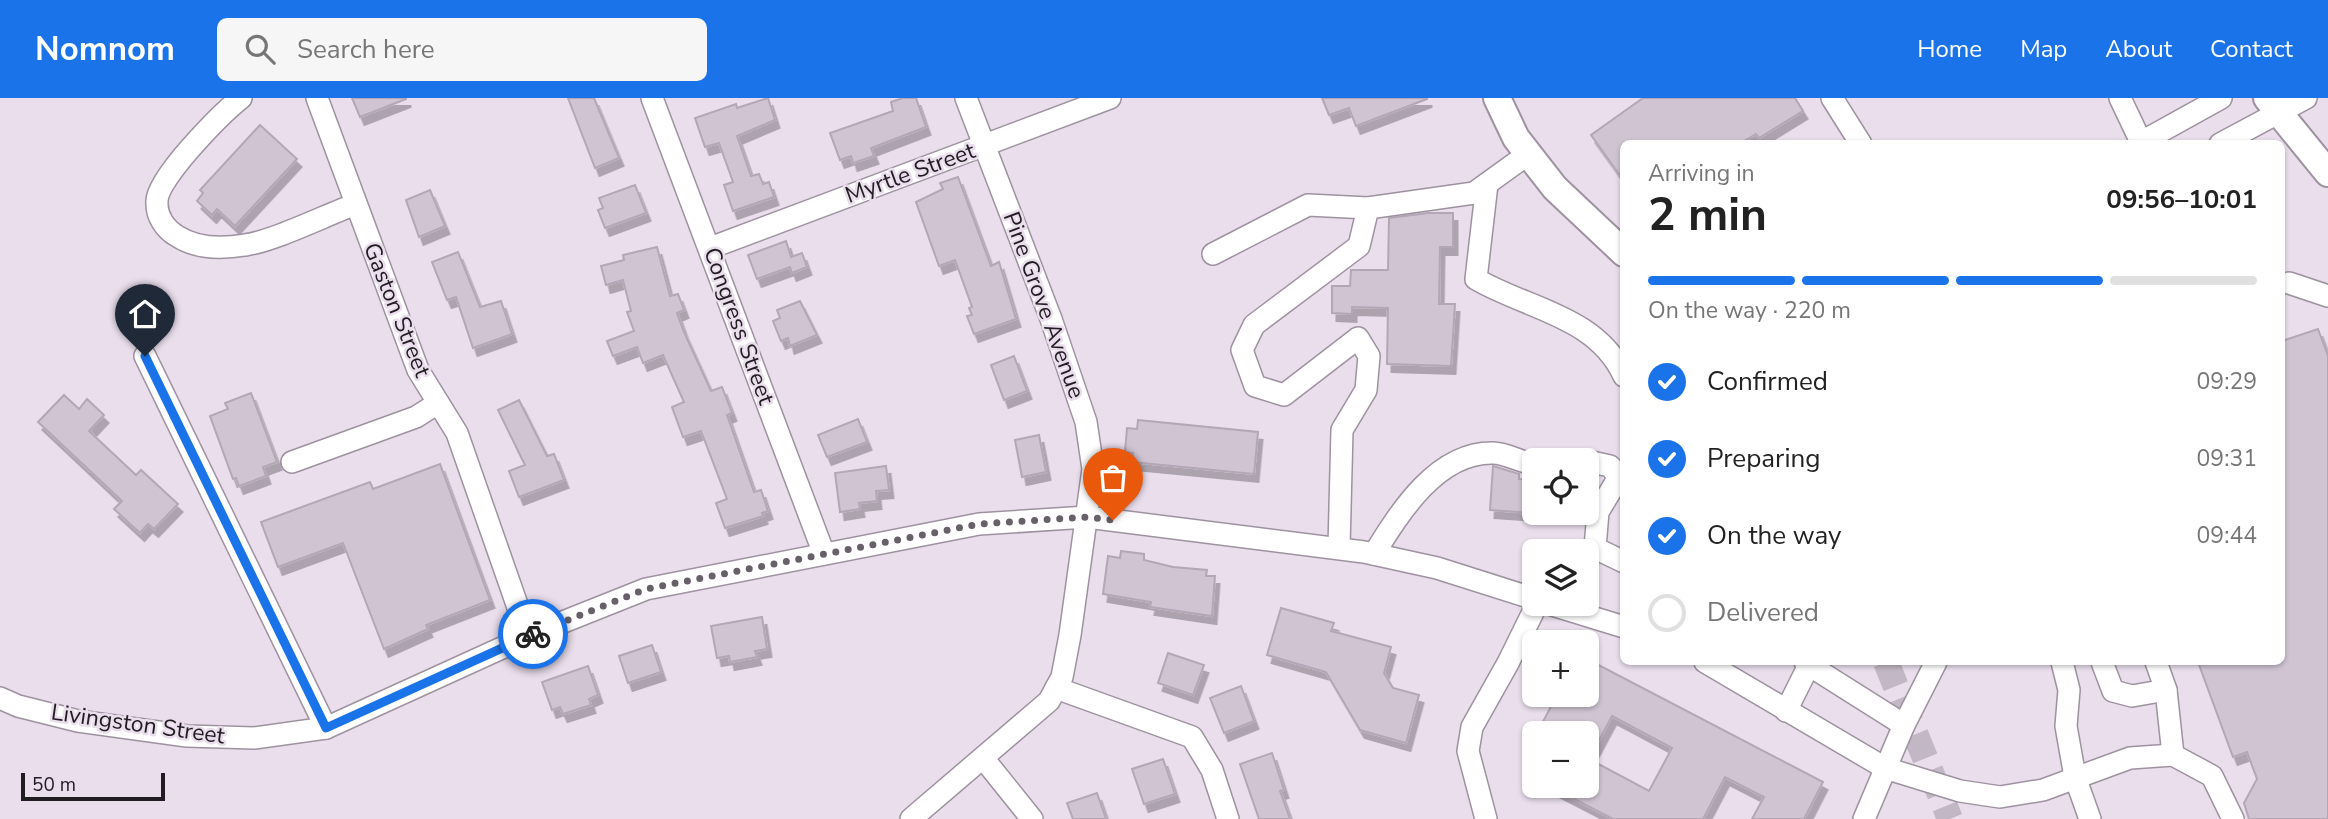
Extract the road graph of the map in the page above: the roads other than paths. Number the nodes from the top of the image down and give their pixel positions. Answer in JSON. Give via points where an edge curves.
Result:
{"nodes":[{"id":1,"x":241,"y":98,"type":"edge"},
{"id":2,"x":317,"y":98,"type":"edge"},
{"id":3,"x":652,"y":98,"type":"edge"},
{"id":4,"x":966,"y":98,"type":"edge"},
{"id":5,"x":1110,"y":98,"type":"edge"},
{"id":6,"x":1497,"y":98,"type":"edge"},
{"id":7,"x":1832,"y":98,"type":"edge"},
{"id":8,"x":2120,"y":98,"type":"edge"},
{"id":9,"x":2221,"y":98,"type":"edge"},
{"id":10,"x":2306,"y":98,"type":"edge"},
{"id":11,"x":2272,"y":106,"type":"edge"},
{"id":12,"x":1858,"y":140,"type":"edge"},
{"id":13,"x":2139,"y":140,"type":"edge"},
{"id":14,"x":2145,"y":140,"type":"edge"},
{"id":15,"x":2225,"y":140,"type":"edge"},
{"id":16,"x":984,"y":145,"type":"junction"},
{"id":17,"x":1528,"y":155,"type":"junction"},
{"id":18,"x":2328,"y":173,"type":"edge"},
{"id":19,"x":1487,"y":184,"type":"junction"},
{"id":20,"x":356,"y":204,"type":"junction"},
{"id":21,"x":1368,"y":208,"type":"junction"},
{"id":22,"x":710,"y":248,"type":"junction"},
{"id":23,"x":1620,"y":249,"type":"edge"},
{"id":24,"x":1213,"y":254,"type":"dead end"},
{"id":25,"x":2285,"y":284,"type":"edge"},
{"id":26,"x":2328,"y":296,"type":"edge"},
{"id":27,"x":145,"y":356,"type":"dead end"},
{"id":28,"x":1620,"y":370,"type":"edge"},
{"id":29,"x":438,"y":404,"type":"junction"},
{"id":30,"x":1522,"y":461,"type":"edge"},
{"id":31,"x":292,"y":462,"type":"dead end"},
{"id":32,"x":1599,"y":463,"type":"edge"},
{"id":33,"x":1620,"y":475,"type":"edge"},
{"id":34,"x":1620,"y":480,"type":"edge"},
{"id":35,"x":1087,"y":517,"type":"junction"},
{"id":36,"x":1339,"y":547,"type":"junction"},
{"id":37,"x":824,"y":554,"type":"junction"},
{"id":38,"x":1374,"y":554,"type":"junction"},
{"id":39,"x":1620,"y":560,"type":"edge"},
{"id":40,"x":1522,"y":595,"type":"edge"},
{"id":41,"x":1531,"y":616,"type":"edge"},
{"id":42,"x":1588,"y":616,"type":"edge"},
{"id":43,"x":1620,"y":626,"type":"edge"},
{"id":44,"x":528,"y":636,"type":"junction"},
{"id":45,"x":1710,"y":665,"type":"edge"},
{"id":46,"x":1806,"y":665,"type":"edge"},
{"id":47,"x":1810,"y":665,"type":"edge"},
{"id":48,"x":1934,"y":665,"type":"edge"},
{"id":49,"x":2063,"y":665,"type":"edge"},
{"id":50,"x":2103,"y":665,"type":"edge"},
{"id":51,"x":2158,"y":665,"type":"edge"},
{"id":52,"x":1056,"y":688,"type":"junction"},
{"id":53,"x":2166,"y":690,"type":"junction"},
{"id":54,"x":0,"y":698,"type":"edge"},
{"id":55,"x":1786,"y":711,"type":"junction"},
{"id":56,"x":1904,"y":725,"type":"junction"},
{"id":57,"x":326,"y":728,"type":"junction"},
{"id":58,"x":2173,"y":755,"type":"junction"},
{"id":59,"x":983,"y":758,"type":"junction"},
{"id":60,"x":1885,"y":768,"type":"junction"},
{"id":61,"x":2076,"y":777,"type":"junction"},
{"id":62,"x":911,"y":819,"type":"edge"},
{"id":63,"x":1032,"y":819,"type":"edge"},
{"id":64,"x":1228,"y":819,"type":"edge"},
{"id":65,"x":1486,"y":819,"type":"edge"},
{"id":66,"x":1864,"y":819,"type":"edge"},
{"id":67,"x":2090,"y":819,"type":"edge"},
{"id":68,"x":2233,"y":819,"type":"edge"}],
"edges":[{"from":1,"to":20,"type":"street","via":[[165,179],[156,200],[160,218],[170,232],[188,243],[213,248],[247,245]]},
{"from":2,"to":20,"type":"street","name":"Gaston Street"},
{"from":3,"to":22,"type":"street","name":"Congress Street"},
{"from":4,"to":16,"type":"street","name":"Pine Grove Avenue"},
{"from":5,"to":16,"type":"street","name":"Myrtle Street"},
{"from":6,"to":17,"type":"main road"},
{"from":7,"to":12,"type":"street"},
{"from":8,"to":13,"type":"street"},
{"from":9,"to":14,"type":"street"},
{"from":10,"to":11,"type":"street"},
{"from":11,"to":15,"type":"street"},
{"from":11,"to":18,"type":"main road"},
{"from":16,"to":22,"type":"street","name":"Myrtle Street"},
{"from":16,"to":35,"type":"street","name":"Pine Grove Avenue","via":[[1086,422],[1093,469]]},
{"from":17,"to":19,"type":"street"},
{"from":17,"to":23,"type":"main road","via":[[1555,188]]},
{"from":19,"to":21,"type":"street","via":[[1474,193]]},
{"from":19,"to":28,"type":"street","via":[[1476,279],[1556,313],[1591,335],[1602,342]]},
{"from":20,"to":29,"type":"street","name":"Gaston Street","via":[[418,370]]},
{"from":21,"to":24,"type":"street","via":[[1308,205]]},
{"from":21,"to":36,"type":"street","via":[[1359,246],[1254,324],[1242,350],[1255,386],[1284,395],[1358,338],[1369,356],[1366,390],[1342,430]]},
{"from":22,"to":37,"type":"street","name":"Congress Street"},
{"from":25,"to":26,"type":"street"},
{"from":27,"to":57,"type":"street"},
{"from":29,"to":31,"type":"street","via":[[416,417]]},
{"from":29,"to":44,"type":"street","name":"Gaston Street","via":[[457,433]]},
{"from":30,"to":38,"type":"street","via":[[1494,453],[1446,467],[1394,522]]},
{"from":32,"to":33,"type":"street"},
{"from":34,"to":39,"type":"street","via":[[1598,512],[1595,548]]},
{"from":35,"to":36,"type":"street","name":"Livingston Street"},
{"from":35,"to":37,"type":"street","name":"Livingston Street","via":[[979,524]]},
{"from":35,"to":52,"type":"street","name":"Pine Grove Avenue","via":[[1070,635]]},
{"from":36,"to":38,"type":"street","name":"Livingston Street"},
{"from":37,"to":44,"type":"street","name":"Livingston Street","via":[[646,589]]},
{"from":38,"to":40,"type":"street","name":"Livingston Street"},
{"from":41,"to":65,"type":"street","via":[[1472,727],[1468,751]]},
{"from":42,"to":43,"type":"street"},
{"from":44,"to":57,"type":"street","name":"Livingston Street"},
{"from":45,"to":55,"type":"street"},
{"from":46,"to":55,"type":"street"},
{"from":47,"to":56,"type":"street"},
{"from":48,"to":56,"type":"street"},
{"from":49,"to":61,"type":"street","via":[[2069,690],[2066,726]]},
{"from":50,"to":53,"type":"street","via":[[2113,691],[2132,696]]},
{"from":51,"to":53,"type":"street"},
{"from":52,"to":59,"type":"street","via":[[1049,701]]},
{"from":52,"to":64,"type":"street","via":[[1192,737],[1212,770]]},
{"from":53,"to":58,"type":"street"},
{"from":54,"to":57,"type":"street","name":"Livingston Street","via":[[78,721],[187,736],[254,738]]},
{"from":55,"to":60,"type":"street"},
{"from":56,"to":60,"type":"street"},
{"from":58,"to":61,"type":"street","via":[[2130,758]]},
{"from":58,"to":68,"type":"street","via":[[2212,776]]},
{"from":59,"to":62,"type":"street"},
{"from":59,"to":63,"type":"street"},
{"from":60,"to":61,"type":"street","via":[[1960,791],[2000,797],[2043,790]]},
{"from":60,"to":66,"type":"street"},
{"from":61,"to":67,"type":"street"}]}
